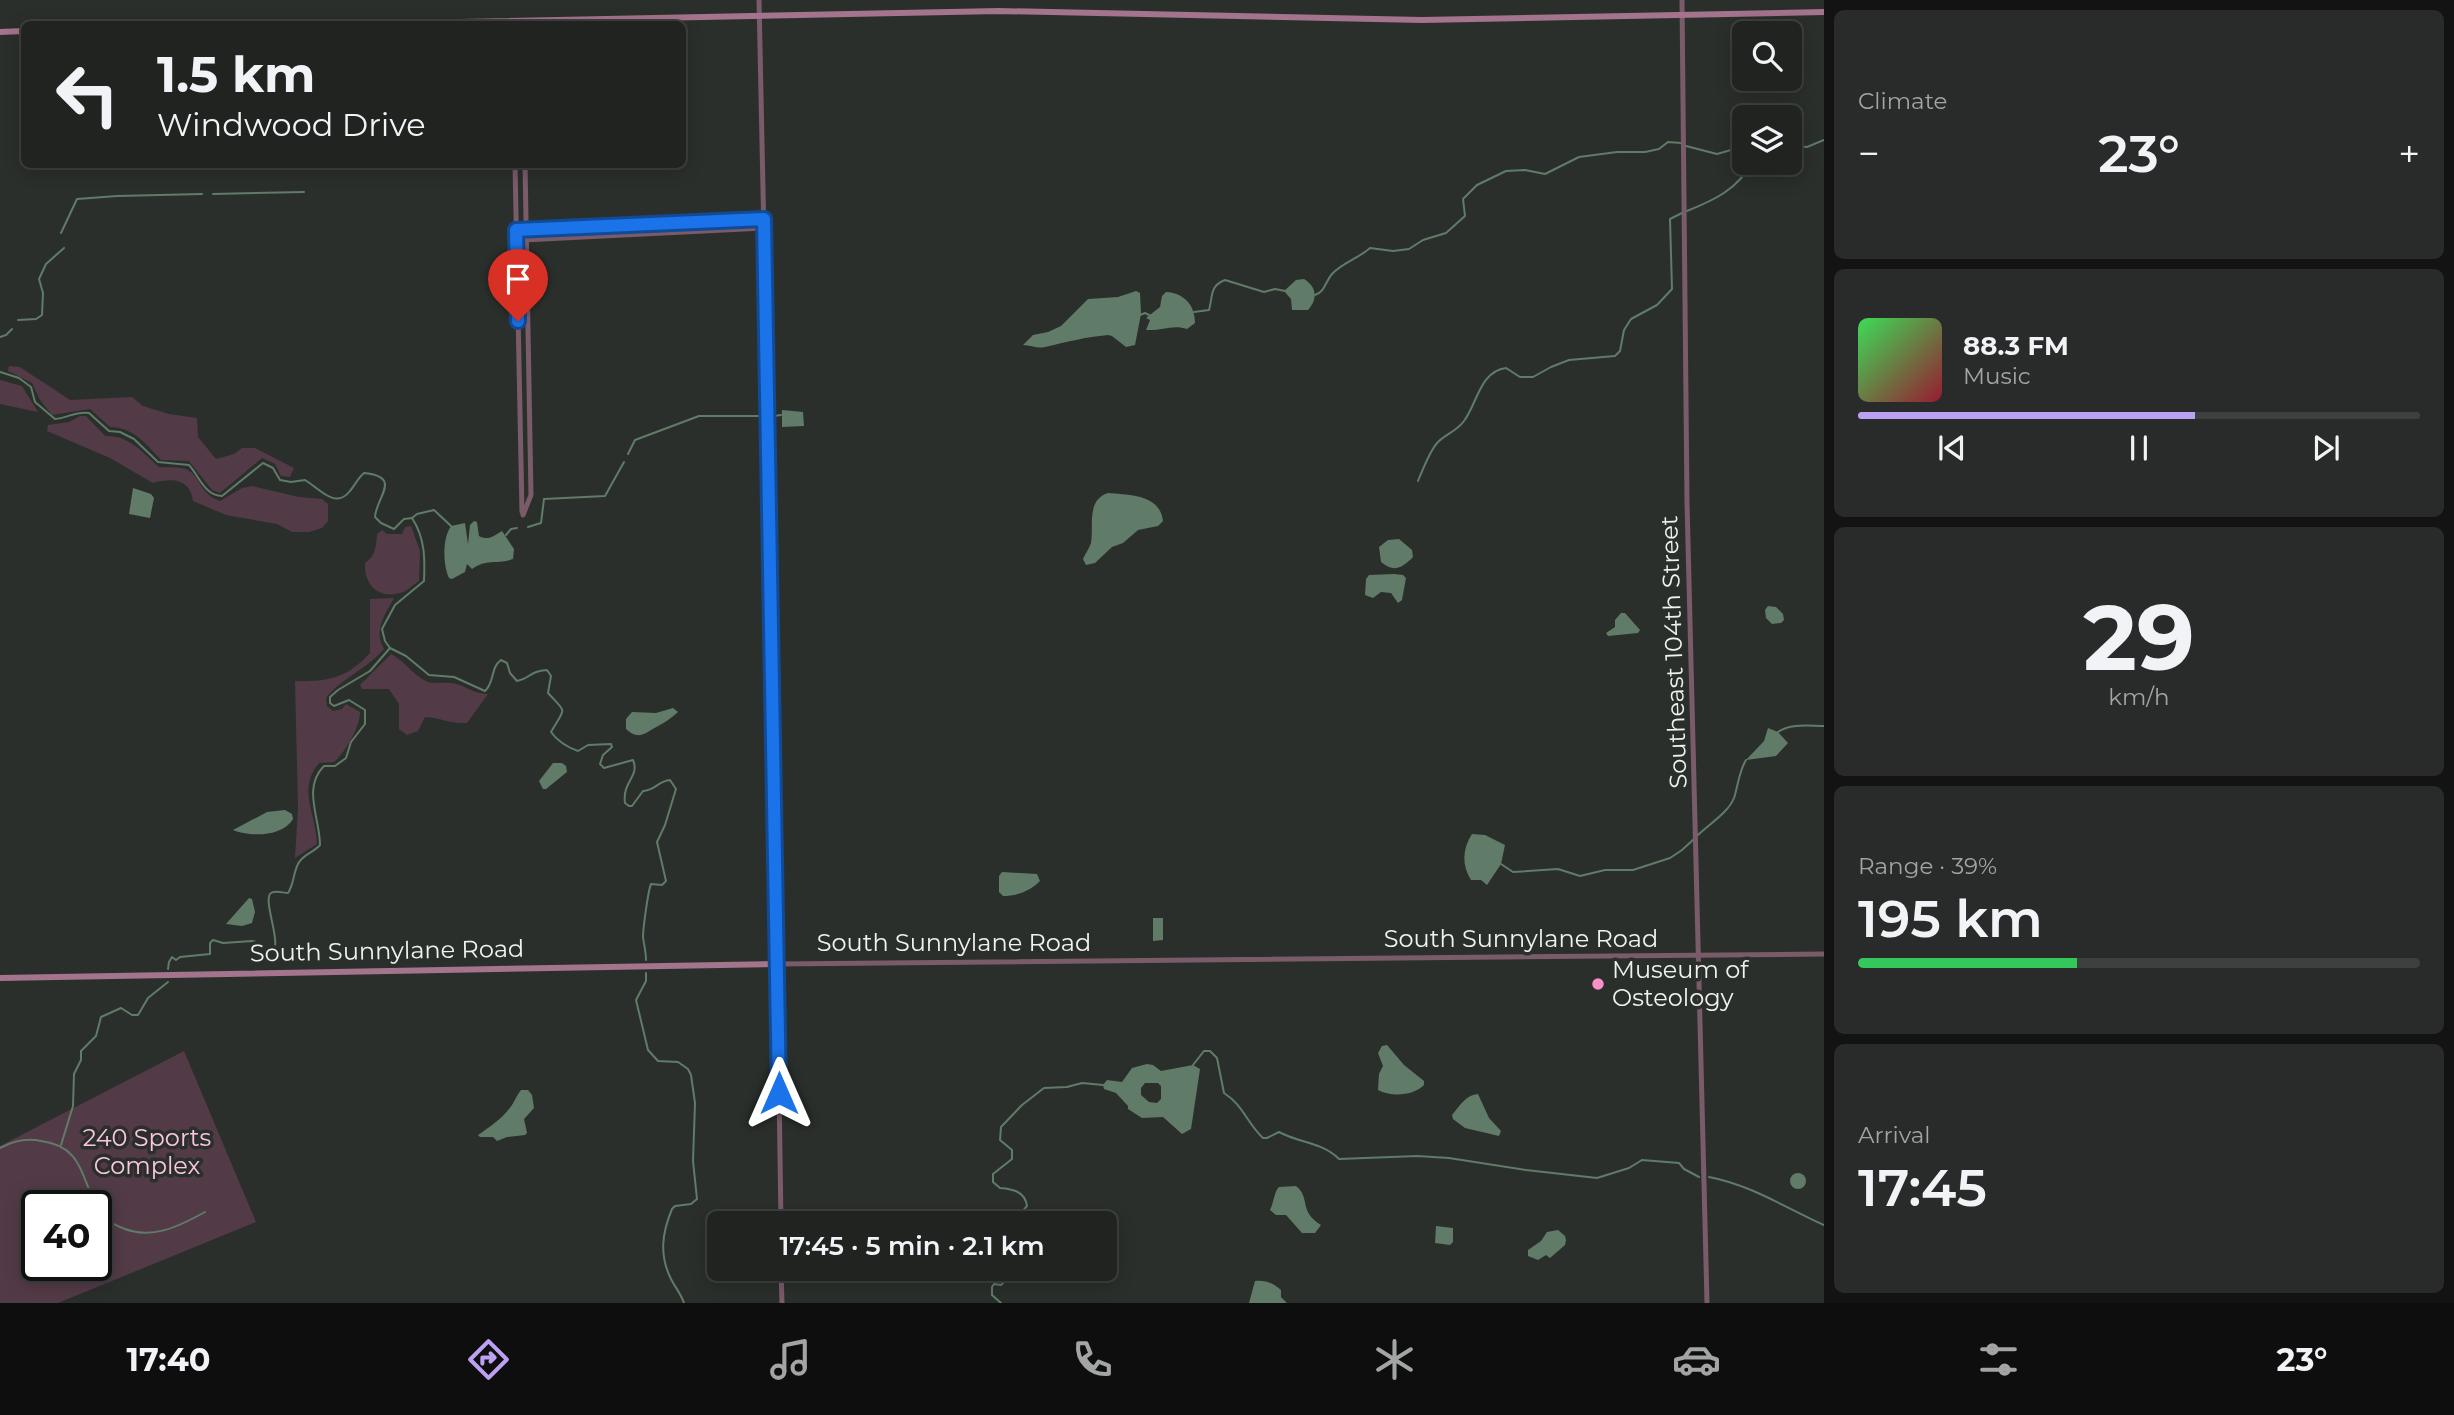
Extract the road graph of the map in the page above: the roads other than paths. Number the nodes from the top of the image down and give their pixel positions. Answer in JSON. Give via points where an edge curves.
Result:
{"nodes":[{"id":1,"x":759,"y":0,"type":"edge"},
{"id":2,"x":1682,"y":0,"type":"edge"},
{"id":3,"x":1824,"y":12,"type":"edge"},
{"id":4,"x":1683,"y":15,"type":"junction"},
{"id":5,"x":759,"y":16,"type":"junction"},
{"id":6,"x":590,"y":21,"type":"edge"},
{"id":7,"x":21,"y":31,"type":"edge"},
{"id":8,"x":0,"y":32,"type":"edge"},
{"id":9,"x":515,"y":168,"type":"edge"},
{"id":10,"x":525,"y":168,"type":"edge"},
{"id":11,"x":764,"y":219,"type":"junction"},
{"id":12,"x":764,"y":229,"type":"junction"},
{"id":13,"x":516,"y":230,"type":"junction"},
{"id":14,"x":526,"y":230,"type":"junction"},
{"id":15,"x":517,"y":240,"type":"junction"},
{"id":16,"x":526,"y":240,"type":"junction"},
{"id":17,"x":1824,"y":954,"type":"edge"},
{"id":18,"x":1700,"y":956,"type":"junction"},
{"id":19,"x":777,"y":964,"type":"junction"},
{"id":20,"x":0,"y":978,"type":"edge"},
{"id":21,"x":781,"y":1211,"type":"edge"},
{"id":22,"x":781,"y":1281,"type":"edge"},
{"id":23,"x":782,"y":1303,"type":"edge"},
{"id":24,"x":1707,"y":1303,"type":"edge"}],
"edges":[{"from":1,"to":5,"type":"street"},
{"from":2,"to":4,"type":"street","name":"Southeast 104th Street"},
{"from":3,"to":4,"type":"main road"},
{"from":4,"to":5,"type":"main road","via":[[1422,20],[999,11]]},
{"from":4,"to":18,"type":"street","name":"Southeast 104th Street","via":[[1687,502]]},
{"from":5,"to":6,"type":"main road"},
{"from":5,"to":11,"type":"street"},
{"from":7,"to":8,"type":"main road"},
{"from":9,"to":13,"type":"street"},
{"from":10,"to":14,"type":"street"},
{"from":11,"to":12,"type":"street"},
{"from":11,"to":14,"type":"street"},
{"from":12,"to":16,"type":"street"},
{"from":12,"to":19,"type":"street"},
{"from":13,"to":14,"type":"street"},
{"from":13,"to":15,"type":"street"},
{"from":14,"to":16,"type":"street"},
{"from":15,"to":16,"type":"street"},
{"from":15,"to":16,"type":"street","via":[[523,515],[531,495]]},
{"from":17,"to":18,"type":"street","name":"South Sunnylane Road"},
{"from":18,"to":19,"type":"street","name":"South Sunnylane Road"},
{"from":18,"to":24,"type":"street","name":"Southeast 104th Street"},
{"from":19,"to":20,"type":"main road","name":"South Sunnylane Road"},
{"from":19,"to":21,"type":"street"},
{"from":22,"to":23,"type":"street"}]}
